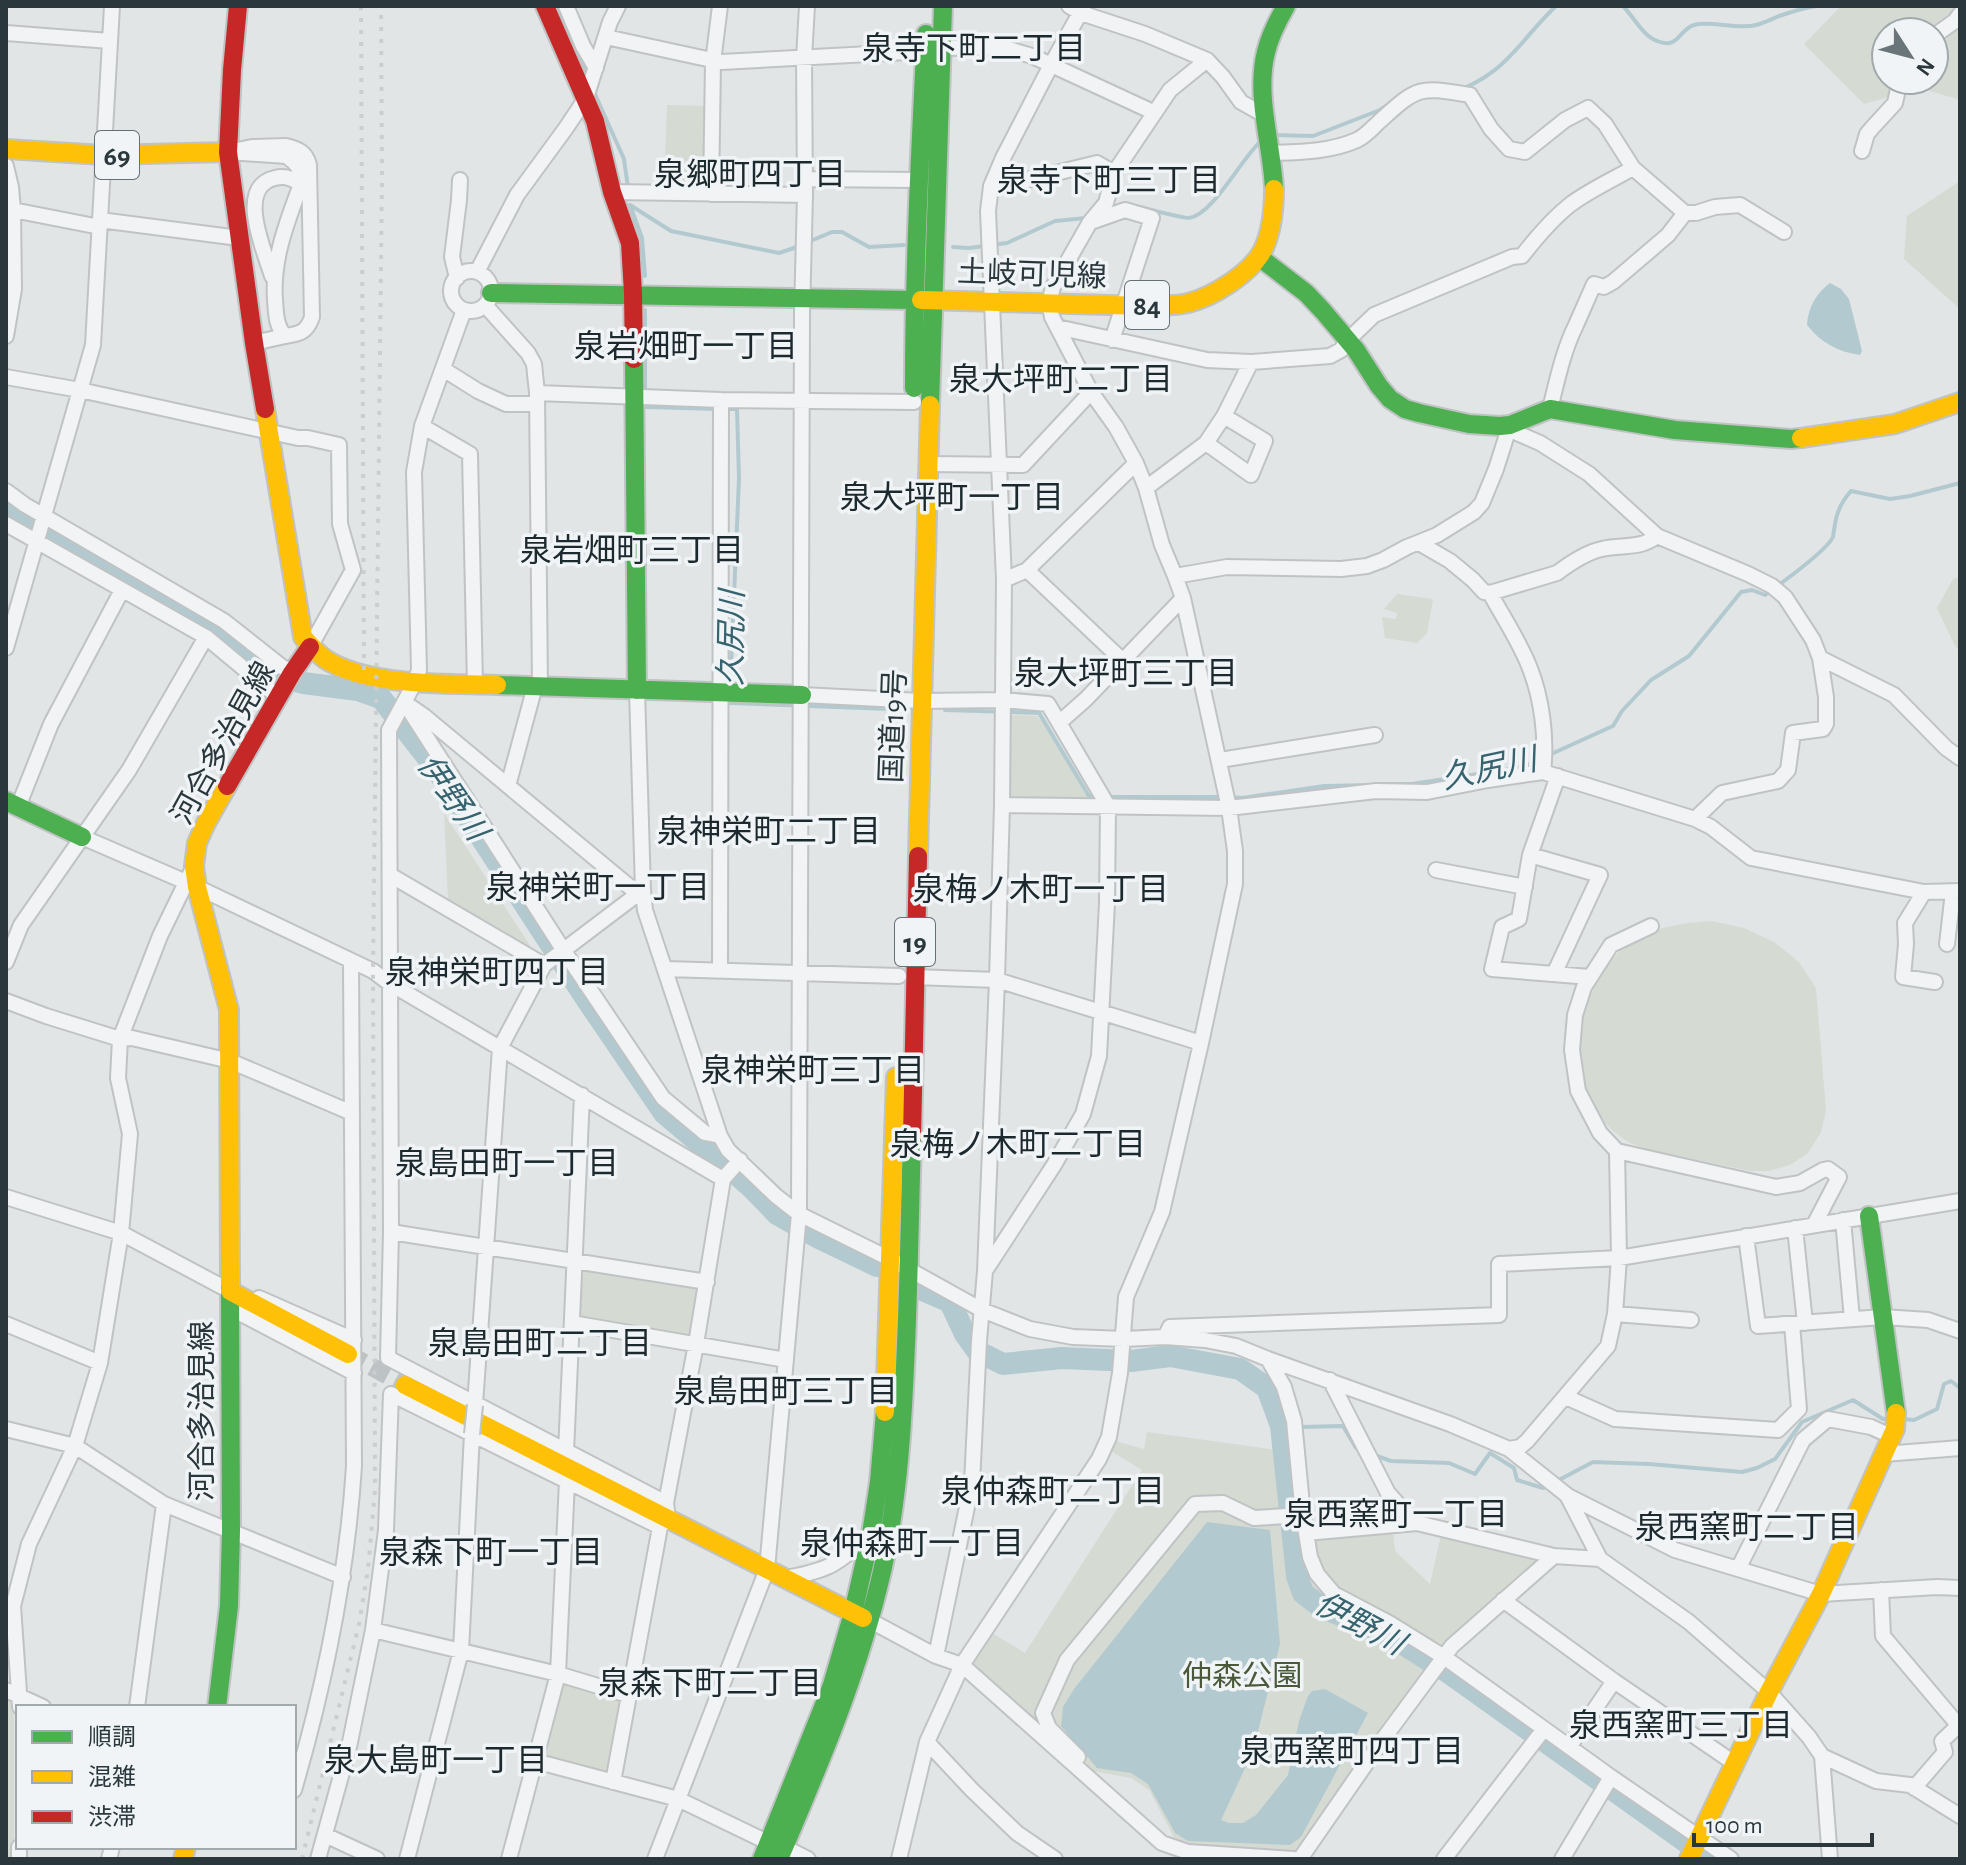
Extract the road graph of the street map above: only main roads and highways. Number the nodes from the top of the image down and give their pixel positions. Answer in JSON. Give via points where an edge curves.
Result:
{"nodes":[{"id":1,"x":238,"y":6,"type":"edge"},
{"id":2,"x":545,"y":6,"type":"edge"},
{"id":3,"x":927,"y":6,"type":"edge"},
{"id":4,"x":943,"y":6,"type":"edge"},
{"id":5,"x":1286,"y":6,"type":"edge"},
{"id":6,"x":934,"y":50,"type":"junction"},
{"id":7,"x":6,"y":149,"type":"edge"},
{"id":8,"x":228,"y":152,"type":"junction"},
{"id":9,"x":1259,"y":257,"type":"junction"},
{"id":10,"x":633,"y":293,"type":"junction"},
{"id":11,"x":488,"y":299,"type":"road end"},
{"id":12,"x":923,"y":300,"type":"junction"},
{"id":13,"x":1960,"y":402,"type":"edge"},
{"id":14,"x":310,"y":647,"type":"junction"},
{"id":15,"x":637,"y":690,"type":"junction"},
{"id":16,"x":802,"y":695,"type":"road end"},
{"id":17,"x":913,"y":700,"type":"junction"},
{"id":18,"x":12,"y":804,"type":"edge"},
{"id":19,"x":82,"y":837,"type":"road end"},
{"id":20,"x":906,"y":977,"type":"junction"},
{"id":21,"x":1869,"y":1216,"type":"road end"},
{"id":22,"x":230,"y":1295,"type":"junction"},
{"id":23,"x":351,"y":1347,"type":"tunnel mouth"},
{"id":24,"x":405,"y":1385,"type":"tunnel mouth"},
{"id":25,"x":861,"y":1617,"type":"junction"},
{"id":26,"x":217,"y":1705,"type":"edge"},
{"id":27,"x":774,"y":1852,"type":"edge"},
{"id":28,"x":1689,"y":1859,"type":"edge"}],
"edges":[{"from":1,"to":8,"type":"main road","name":"河合多治見線"},
{"from":2,"to":10,"type":"main road","via":[[595,121],[630,243]]},
{"from":3,"to":6,"type":"main road","name":"国道19号","number":"19"},
{"from":4,"to":6,"type":"main road","name":"国道19号","number":"19"},
{"from":5,"to":9,"type":"main road","via":[[1263,67],[1275,184]]},
{"from":6,"to":12,"type":"main road","name":"国道19号","number":"19"},
{"from":6,"to":12,"type":"main road","name":"国道19号","number":"19","via":[[918,180]]},
{"from":7,"to":8,"type":"main road","number":"69","via":[[103,155]]},
{"from":8,"to":14,"type":"main road","name":"河合多治見線","via":[[268,432],[303,637]]},
{"from":9,"to":12,"type":"main road","name":"土岐可児線","number":"84","via":[[1231,282],[1182,304]]},
{"from":9,"to":13,"type":"main road","via":[[1312,300],[1395,403],[1450,420],[1510,425],[1550,409],[1675,430],[1791,439],[1895,424]]},
{"from":10,"to":11,"type":"main road","name":"土岐可児線"},
{"from":10,"to":12,"type":"main road","name":"土岐可児線"},
{"from":10,"to":15,"type":"main road"},
{"from":12,"to":17,"type":"main road","name":"国道19号","number":"19","via":[[914,402]]},
{"from":12,"to":17,"type":"main road","name":"国道19号","number":"19","via":[[929,464]]},
{"from":14,"to":15,"type":"main road","via":[[348,671],[415,682]]},
{"from":14,"to":22,"type":"main road","name":"河合多治見線","via":[[206,823],[194,857],[192,878],[229,1010]]},
{"from":15,"to":16,"type":"main road"},
{"from":17,"to":20,"type":"main road","name":"国道19号","number":"19"},
{"from":18,"to":19,"type":"main road"},
{"from":20,"to":25,"type":"main road","name":"国道19号","number":"19","via":[[885,1417]]},
{"from":20,"to":25,"type":"main road","name":"国道19号","number":"19","via":[[909,1268],[903,1419],[883,1566]]},
{"from":21,"to":28,"type":"main road","via":[[1896,1409],[1894,1433],[1821,1594]]},
{"from":22,"to":23,"type":"main road"},
{"from":22,"to":26,"type":"main road","name":"河合多治見線","via":[[229,1606]]},
{"from":24,"to":25,"type":"main road"},
{"from":25,"to":27,"type":"main road","name":"国道19号","number":"19"}]}
